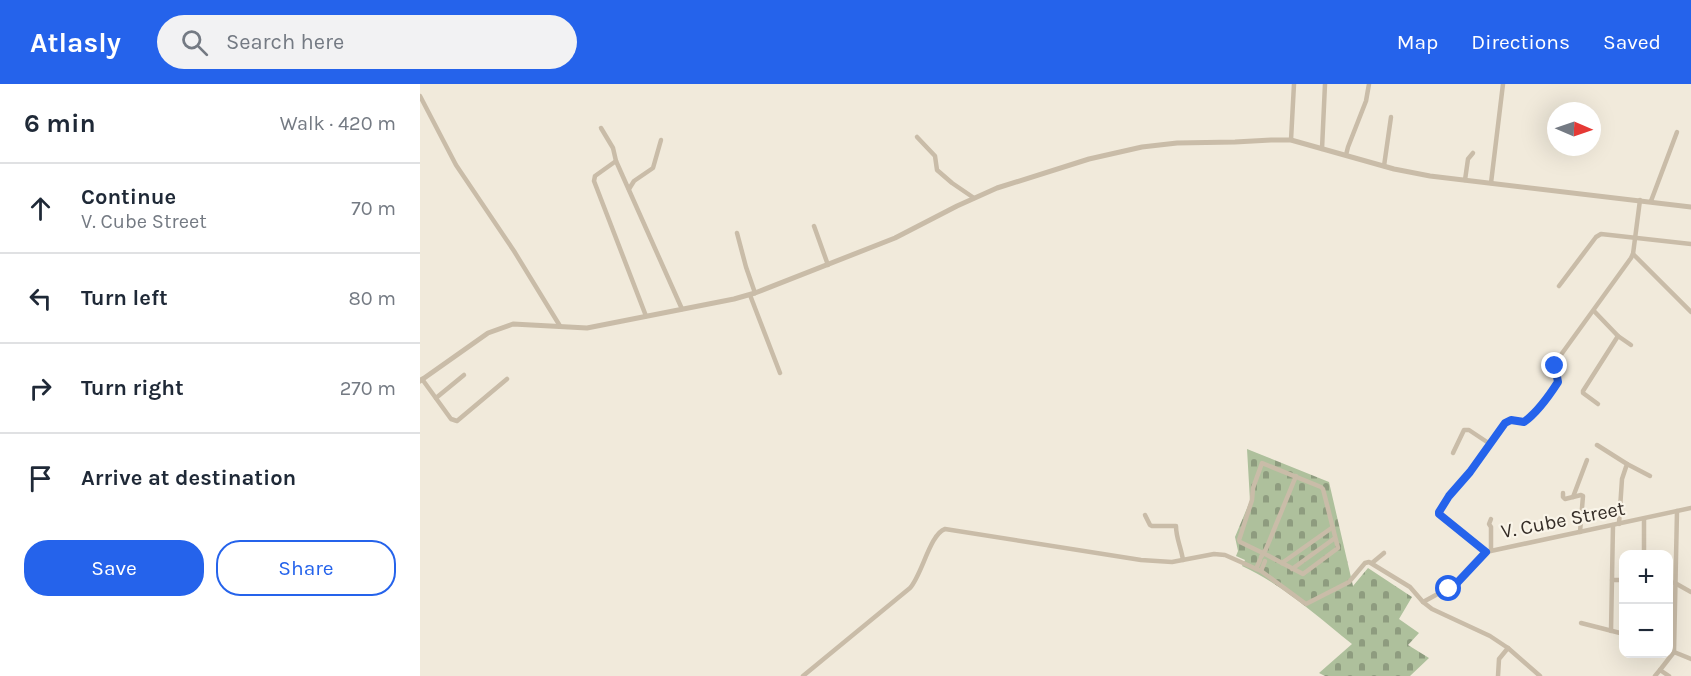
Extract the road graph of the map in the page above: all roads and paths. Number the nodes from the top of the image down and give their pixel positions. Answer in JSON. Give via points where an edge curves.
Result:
{"nodes":[{"id":1,"x":1294,"y":84,"type":"edge"},
{"id":2,"x":1325,"y":84,"type":"edge"},
{"id":3,"x":1369,"y":84,"type":"edge"},
{"id":4,"x":1503,"y":84,"type":"edge"},
{"id":5,"x":420,"y":96,"type":"edge"},
{"id":6,"x":1391,"y":117,"type":"dead end"},
{"id":7,"x":601,"y":128,"type":"dead end"},
{"id":8,"x":1677,"y":132,"type":"dead end"},
{"id":9,"x":917,"y":137,"type":"dead end"},
{"id":10,"x":661,"y":140,"type":"dead end"},
{"id":11,"x":1291,"y":140,"type":"junction"},
{"id":12,"x":1322,"y":149,"type":"junction"},
{"id":13,"x":1473,"y":153,"type":"dead end"},
{"id":14,"x":1346,"y":156,"type":"junction"},
{"id":15,"x":616,"y":161,"type":"junction"},
{"id":16,"x":1384,"y":166,"type":"junction"},
{"id":17,"x":1465,"y":180,"type":"junction"},
{"id":18,"x":1491,"y":183,"type":"junction"},
{"id":19,"x":629,"y":189,"type":"junction"},
{"id":20,"x":974,"y":198,"type":"junction"},
{"id":21,"x":1640,"y":200,"type":"junction"},
{"id":22,"x":1651,"y":201,"type":"junction"},
{"id":23,"x":1691,"y":207,"type":"edge"},
{"id":24,"x":814,"y":226,"type":"dead end"},
{"id":25,"x":737,"y":232,"type":"dead end"},
{"id":26,"x":1635,"y":238,"type":"junction"},
{"id":27,"x":1691,"y":244,"type":"edge"},
{"id":28,"x":1633,"y":254,"type":"junction"},
{"id":29,"x":828,"y":265,"type":"junction"},
{"id":30,"x":1560,"y":286,"type":"dead end"},
{"id":31,"x":752,"y":294,"type":"junction"},
{"id":32,"x":1690,"y":308,"type":"edge"},
{"id":33,"x":682,"y":309,"type":"junction"},
{"id":34,"x":1594,"y":311,"type":"junction"},
{"id":35,"x":646,"y":316,"type":"junction"},
{"id":36,"x":560,"y":326,"type":"junction"},
{"id":37,"x":1618,"y":336,"type":"junction"},
{"id":38,"x":1631,"y":345,"type":"dead end"},
{"id":39,"x":780,"y":373,"type":"dead end"},
{"id":40,"x":464,"y":375,"type":"dead end"},
{"id":41,"x":421,"y":380,"type":"edge"},
{"id":42,"x":507,"y":380,"type":"dead end"},
{"id":43,"x":436,"y":398,"type":"junction"},
{"id":44,"x":1598,"y":404,"type":"dead end"},
{"id":45,"x":1490,"y":444,"type":"junction"},
{"id":46,"x":1597,"y":446,"type":"dead end"},
{"id":47,"x":1453,"y":453,"type":"dead end"},
{"id":48,"x":1587,"y":460,"type":"dead end"},
{"id":49,"x":1627,"y":464,"type":"junction"},
{"id":50,"x":1296,"y":476,"type":"junction"},
{"id":51,"x":1650,"y":476,"type":"dead end"},
{"id":52,"x":1563,"y":493,"type":"dead end"},
{"id":53,"x":1573,"y":497,"type":"junction"},
{"id":54,"x":1691,"y":508,"type":"edge"},
{"id":55,"x":1677,"y":511,"type":"junction"},
{"id":56,"x":1145,"y":515,"type":"dead end"},
{"id":57,"x":1491,"y":519,"type":"dead end"},
{"id":58,"x":1644,"y":519,"type":"junction"},
{"id":59,"x":1616,"y":525,"type":"junction"},
{"id":60,"x":1333,"y":527,"type":"junction"},
{"id":61,"x":1580,"y":532,"type":"junction"},
{"id":62,"x":1335,"y":538,"type":"junction"},
{"id":63,"x":1644,"y":550,"type":"edge"},
{"id":64,"x":1488,"y":551,"type":"junction"},
{"id":65,"x":1384,"y":553,"type":"dead end"},
{"id":66,"x":1264,"y":556,"type":"junction"},
{"id":67,"x":1183,"y":560,"type":"junction"},
{"id":68,"x":1282,"y":563,"type":"junction"},
{"id":69,"x":1372,"y":563,"type":"junction"},
{"id":70,"x":1292,"y":569,"type":"junction"},
{"id":71,"x":1258,"y":570,"type":"junction"},
{"id":72,"x":1612,"y":580,"type":"junction"},
{"id":73,"x":1619,"y":580,"type":"edge"},
{"id":74,"x":1675,"y":583,"type":"junction"},
{"id":75,"x":1690,"y":590,"type":"edge"},
{"id":76,"x":1423,"y":602,"type":"junction"},
{"id":77,"x":1581,"y":623,"type":"dead end"},
{"id":78,"x":1673,"y":629,"type":"edge"},
{"id":79,"x":1611,"y":631,"type":"junction"},
{"id":80,"x":1619,"y":633,"type":"edge"},
{"id":81,"x":1508,"y":648,"type":"junction"},
{"id":82,"x":1673,"y":652,"type":"edge"},
{"id":83,"x":1668,"y":658,"type":"edge"},
{"id":84,"x":1691,"y":659,"type":"edge"},
{"id":85,"x":1660,"y":670,"type":"junction"},
{"id":86,"x":803,"y":676,"type":"edge"},
{"id":87,"x":1498,"y":676,"type":"edge"},
{"id":88,"x":1540,"y":676,"type":"edge"},
{"id":89,"x":1655,"y":676,"type":"edge"},
{"id":90,"x":1669,"y":676,"type":"edge"}],
"edges":[{"from":1,"to":11,"type":"street"},
{"from":2,"to":12,"type":"street"},
{"from":3,"to":14,"type":"street"},
{"from":4,"to":18,"type":"street"},
{"from":5,"to":36,"type":"street","via":[[456,165]]},
{"from":6,"to":16,"type":"street"},
{"from":7,"to":15,"type":"street"},
{"from":8,"to":22,"type":"street"},
{"from":9,"to":20,"type":"street","via":[[935,156],[938,170]]},
{"from":10,"to":19,"type":"street","via":[[653,168]]},
{"from":11,"to":12,"type":"street"},
{"from":11,"to":20,"type":"street","via":[[1136,148],[1072,163]]},
{"from":12,"to":14,"type":"street"},
{"from":13,"to":17,"type":"street","via":[[1468,159]]},
{"from":14,"to":16,"type":"street"},
{"from":15,"to":19,"type":"street"},
{"from":15,"to":35,"type":"street","via":[[595,176],[594,181]]},
{"from":16,"to":17,"type":"street"},
{"from":17,"to":18,"type":"street"},
{"from":18,"to":21,"type":"street"},
{"from":19,"to":33,"type":"street"},
{"from":20,"to":29,"type":"street","via":[[895,238]]},
{"from":21,"to":22,"type":"street"},
{"from":21,"to":26,"type":"street"},
{"from":22,"to":23,"type":"street"},
{"from":24,"to":29,"type":"street"},
{"from":25,"to":31,"type":"street"},
{"from":26,"to":27,"type":"street"},
{"from":26,"to":28,"type":"street"},
{"from":26,"to":30,"type":"street","via":[[1599,235]]},
{"from":28,"to":32,"type":"street"},
{"from":28,"to":34,"type":"street"},
{"from":29,"to":31,"type":"street"},
{"from":31,"to":33,"type":"street"},
{"from":31,"to":39,"type":"street"},
{"from":33,"to":35,"type":"street"},
{"from":34,"to":37,"type":"street"},
{"from":34,"to":45,"type":"street","via":[[1555,363],[1558,382],[1549,395],[1527,420],[1505,423]]},
{"from":35,"to":36,"type":"street","via":[[587,328]]},
{"from":36,"to":41,"type":"street","via":[[522,323],[497,328]]},
{"from":37,"to":38,"type":"street"},
{"from":37,"to":44,"type":"street","via":[[1583,391]]},
{"from":40,"to":43,"type":"street"},
{"from":41,"to":43,"type":"street"},
{"from":42,"to":43,"type":"street","via":[[457,421],[451,419]]},
{"from":45,"to":47,"type":"street","via":[[1464,430]]},
{"from":45,"to":64,"type":"street","via":[[1438,513]]},
{"from":46,"to":49,"type":"street"},
{"from":48,"to":53,"type":"street"},
{"from":49,"to":51,"type":"street"},
{"from":49,"to":59,"type":"street"},
{"from":50,"to":60,"type":"street","via":[[1322,488]]},
{"from":50,"to":66,"type":"street"},
{"from":50,"to":66,"type":"street","via":[[1262,464],[1239,538]]},
{"from":52,"to":53,"type":"street","via":[[1564,499]]},
{"from":53,"to":61,"type":"street","via":[[1583,496]]},
{"from":54,"to":55,"type":"street","name":"V. Cube Street"},
{"from":55,"to":58,"type":"street","name":"V. Cube Street"},
{"from":55,"to":74,"type":"street"},
{"from":56,"to":67,"type":"street","via":[[1149,525],[1176,526]]},
{"from":57,"to":64,"type":"street"},
{"from":58,"to":59,"type":"street","name":"V. Cube Street"},
{"from":58,"to":63,"type":"street"},
{"from":59,"to":61,"type":"street","name":"V. Cube Street"},
{"from":59,"to":72,"type":"street"},
{"from":60,"to":62,"type":"street"},
{"from":60,"to":68,"type":"street"},
{"from":61,"to":64,"type":"street","name":"V. Cube Street"},
{"from":62,"to":70,"type":"street"},
{"from":62,"to":70,"type":"street","via":[[1338,549],[1304,574]]},
{"from":64,"to":76,"type":"street","name":"V. Cube Street","via":[[1456,584]]},
{"from":65,"to":69,"type":"street"},
{"from":66,"to":68,"type":"street"},
{"from":66,"to":71,"type":"street"},
{"from":67,"to":71,"type":"street","via":[[1225,555]]},
{"from":67,"to":86,"type":"street","via":[[1142,560],[942,530],[908,591]]},
{"from":68,"to":70,"type":"street"},
{"from":69,"to":71,"type":"street","via":[[1365,563],[1349,582],[1306,603]]},
{"from":69,"to":76,"type":"street","via":[[1410,588]]},
{"from":72,"to":73,"type":"street"},
{"from":72,"to":79,"type":"street"},
{"from":74,"to":75,"type":"street"},
{"from":74,"to":78,"type":"street"},
{"from":76,"to":81,"type":"street"},
{"from":77,"to":79,"type":"street"},
{"from":79,"to":80,"type":"street"},
{"from":81,"to":87,"type":"street","via":[[1499,659]]},
{"from":81,"to":88,"type":"street"},
{"from":82,"to":84,"type":"street"},
{"from":83,"to":85,"type":"street"},
{"from":85,"to":89,"type":"street"},
{"from":85,"to":90,"type":"street"}]}
